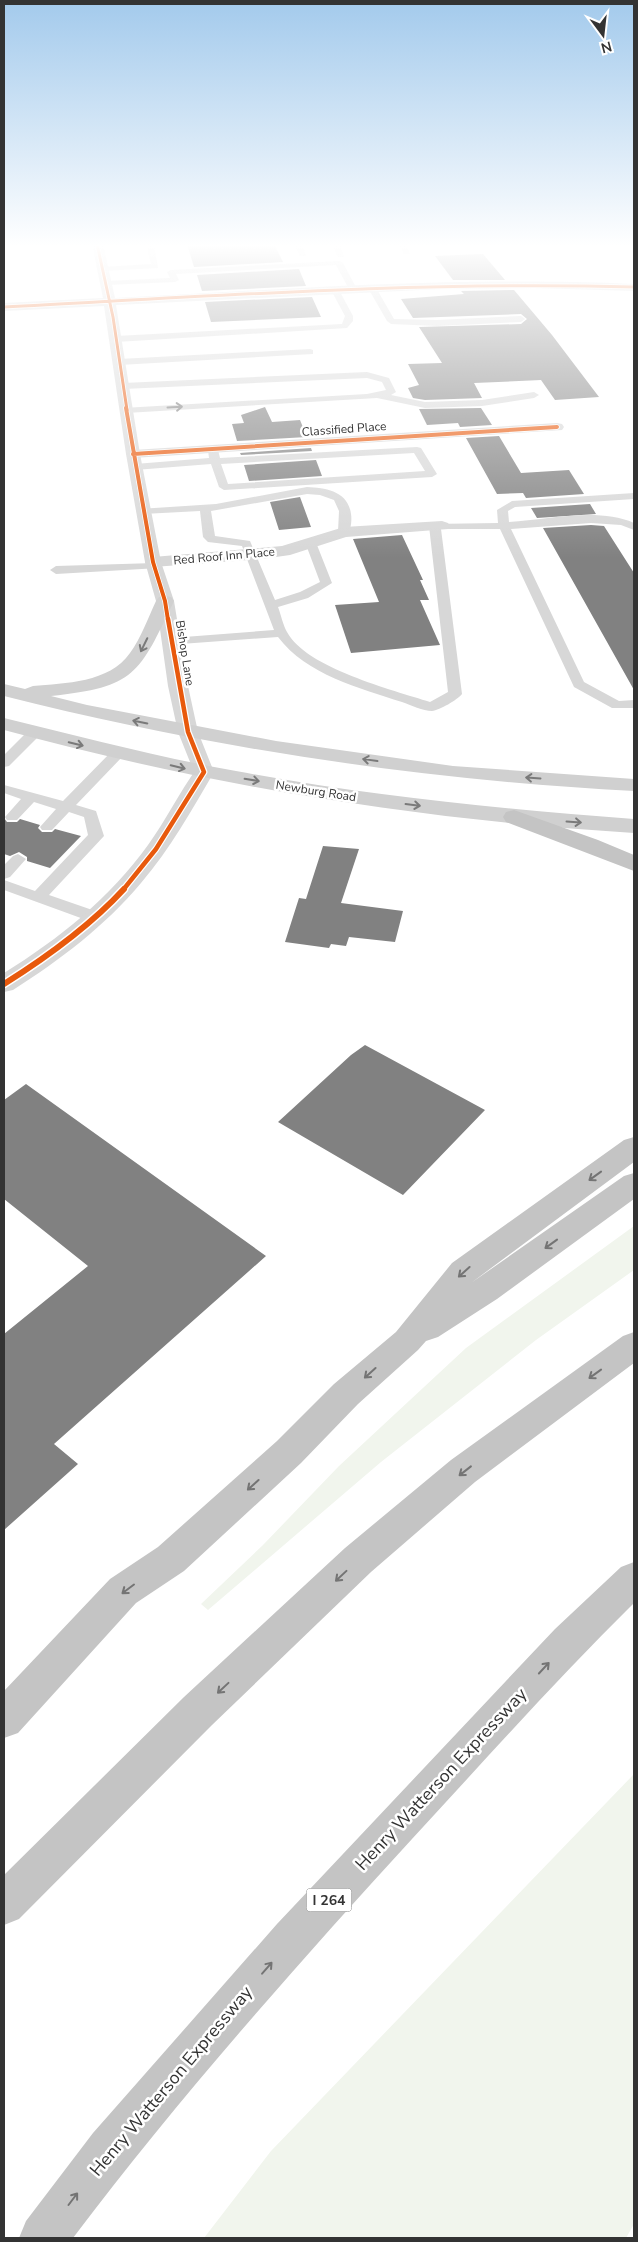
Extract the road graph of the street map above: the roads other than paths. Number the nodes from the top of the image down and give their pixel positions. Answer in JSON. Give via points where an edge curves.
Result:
{"nodes":[{"id":1,"x":117,"y":349,"type":"edge"},
{"id":2,"x":310,"y":352,"type":"dead end"},
{"id":3,"x":119,"y":362,"type":"junction"},
{"id":4,"x":122,"y":386,"type":"junction"},
{"id":5,"x":378,"y":395,"type":"junction"},
{"id":6,"x":534,"y":395,"type":"dead end"},
{"id":7,"x":126,"y":410,"type":"junction"},
{"id":8,"x":557,"y":427,"type":"dead end"},
{"id":9,"x":214,"y":455,"type":"junction"},
{"id":10,"x":134,"y":460,"type":"junction"},
{"id":11,"x":634,"y":496,"type":"edge"},
{"id":12,"x":205,"y":508,"type":"junction"},
{"id":13,"x":144,"y":511,"type":"junction"},
{"id":14,"x":438,"y":526,"type":"junction"},
{"id":15,"x":504,"y":526,"type":"junction"},
{"id":16,"x":634,"y":527,"type":"edge"},
{"id":17,"x":344,"y":532,"type":"junction"},
{"id":18,"x":311,"y":542,"type":"junction"},
{"id":19,"x":251,"y":555,"type":"junction"},
{"id":20,"x":154,"y":564,"type":"junction"},
{"id":21,"x":56,"y":570,"type":"dead end"},
{"id":22,"x":165,"y":601,"type":"junction"},
{"id":23,"x":271,"y":605,"type":"junction"},
{"id":24,"x":281,"y":633,"type":"junction"},
{"id":25,"x":171,"y":642,"type":"junction"},
{"id":26,"x":10,"y":692,"type":"edge"},
{"id":27,"x":634,"y":704,"type":"edge"},
{"id":28,"x":4,"y":724,"type":"edge"},
{"id":29,"x":188,"y":732,"type":"junction"},
{"id":30,"x":34,"y":733,"type":"junction"},
{"id":31,"x":118,"y":753,"type":"junction"},
{"id":32,"x":4,"y":762,"type":"edge"},
{"id":33,"x":204,"y":772,"type":"junction"},
{"id":34,"x":634,"y":785,"type":"edge"},
{"id":35,"x":4,"y":788,"type":"edge"},
{"id":36,"x":32,"y":796,"type":"junction"},
{"id":37,"x":66,"y":806,"type":"junction"},
{"id":38,"x":12,"y":817,"type":"dead end"},
{"id":39,"x":514,"y":817,"type":"junction"},
{"id":40,"x":634,"y":826,"type":"edge"},
{"id":41,"x":47,"y":827,"type":"dead end"},
{"id":42,"x":18,"y":859,"type":"dead end"},
{"id":43,"x":634,"y":864,"type":"edge"},
{"id":44,"x":4,"y":874,"type":"edge"},
{"id":45,"x":4,"y":885,"type":"edge"},
{"id":46,"x":38,"y":896,"type":"junction"},
{"id":47,"x":95,"y":917,"type":"junction"},
{"id":48,"x":4,"y":984,"type":"edge"},
{"id":49,"x":634,"y":1147,"type":"edge"},
{"id":50,"x":634,"y":1184,"type":"edge"},
{"id":51,"x":406,"y":1340,"type":"junction"},
{"id":52,"x":634,"y":1345,"type":"edge"},
{"id":53,"x":634,"y":1579,"type":"edge"},
{"id":54,"x":4,"y":1719,"type":"edge"},
{"id":55,"x":4,"y":1904,"type":"edge"},
{"id":56,"x":43,"y":2238,"type":"edge"}],
"edges":[{"from":1,"to":3,"type":"street","name":"Bishop Lane"},
{"from":2,"to":3,"type":"lane"},
{"from":3,"to":4,"type":"street","name":"Bishop Lane"},
{"from":4,"to":5,"type":"lane","via":[[367,375],[386,380],[390,392]]},
{"from":4,"to":7,"type":"street","name":"Bishop Lane"},
{"from":5,"to":6,"type":"lane","via":[[426,405],[482,403]]},
{"from":7,"to":5,"type":"lane","one_way":true},
{"from":7,"to":10,"type":"street","name":"Bishop Lane"},
{"from":8,"to":9,"type":"street","name":"Classified Place"},
{"from":9,"to":9,"type":"lane","via":[[224,487],[432,474],[417,450]]},
{"from":9,"to":10,"type":"street","name":"Classified Place"},
{"from":10,"to":13,"type":"street","name":"Bishop Lane"},
{"from":11,"to":15,"type":"lane","via":[[512,504],[502,510]]},
{"from":12,"to":13,"type":"lane"},
{"from":12,"to":17,"type":"lane","via":[[277,494],[310,491],[332,494],[340,500],[347,517]]},
{"from":12,"to":19,"type":"lane","via":[[209,537],[246,543]]},
{"from":13,"to":20,"type":"street","name":"Bishop Lane"},
{"from":14,"to":15,"type":"lane"},
{"from":14,"to":17,"type":"street","name":"Red Roof Inn Place"},
{"from":14,"to":24,"type":"lane","via":[[455,694],[431,707],[327,671],[286,642]]},
{"from":15,"to":16,"type":"lane","via":[[577,520],[627,522]]},
{"from":15,"to":27,"type":"lane","via":[[579,684],[617,705]]},
{"from":17,"to":18,"type":"street","name":"Red Roof Inn Place"},
{"from":18,"to":19,"type":"street","name":"Red Roof Inn Place","via":[[284,551]]},
{"from":18,"to":23,"type":"lane","via":[[326,583],[304,595]]},
{"from":19,"to":20,"type":"street","name":"Red Roof Inn Place"},
{"from":19,"to":23,"type":"lane"},
{"from":20,"to":21,"type":"lane"},
{"from":20,"to":22,"type":"street","name":"Bishop Lane"},
{"from":22,"to":25,"type":"street","name":"Bishop Lane"},
{"from":22,"to":26,"type":"main road","one_way":true,"via":[[137,659],[118,674],[83,686]]},
{"from":23,"to":24,"type":"lane"},
{"from":24,"to":25,"type":"lane"},
{"from":25,"to":29,"type":"street","name":"Bishop Lane"},
{"from":29,"to":26,"type":"main road","one_way":true},
{"from":28,"to":30,"type":"main road","name":"Newburg Road"},
{"from":29,"to":33,"type":"street","name":"Bishop Lane"},
{"from":34,"to":29,"type":"main road","one_way":true,"via":[[453,772]]},
{"from":30,"to":31,"type":"main road","name":"Newburg Road","one_way":true},
{"from":30,"to":32,"type":"lane"},
{"from":31,"to":33,"type":"main road","name":"Newburg Road","one_way":true},
{"from":31,"to":37,"type":"lane"},
{"from":33,"to":39,"type":"main road","name":"Newburg Road","one_way":true,"via":[[364,799]]},
{"from":33,"to":47,"type":"street","via":[[147,862]]},
{"from":35,"to":36,"type":"lane"},
{"from":36,"to":37,"type":"lane"},
{"from":36,"to":38,"type":"lane"},
{"from":37,"to":41,"type":"lane"},
{"from":37,"to":46,"type":"lane","via":[[91,814],[96,836]]},
{"from":39,"to":40,"type":"main road","name":"Newburg Road","one_way":true},
{"from":39,"to":43,"type":"highway","via":[[605,849]]},
{"from":42,"to":44,"type":"lane"},
{"from":45,"to":46,"type":"lane"},
{"from":46,"to":47,"type":"lane"},
{"from":47,"to":48,"type":"street","via":[[63,945]]},
{"from":49,"to":51,"type":"highway","one_way":true,"via":[[463,1272]]},
{"from":50,"to":51,"type":"highway","one_way":true,"via":[[486,1290]]},
{"from":51,"to":54,"type":"highway","one_way":true,"via":[[178,1552],[123,1591]]},
{"from":52,"to":55,"type":"highway","one_way":true,"via":[[464,1471],[358,1560],[198,1711]]},
{"from":56,"to":53,"type":"highway","name":"Henry Watterson Expressway","number":"I 264","one_way":true,"via":[[110,2150],[292,1939],[568,1642]]}]}
